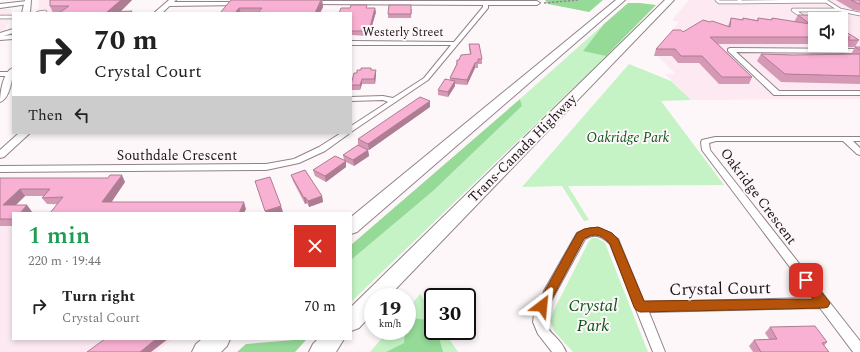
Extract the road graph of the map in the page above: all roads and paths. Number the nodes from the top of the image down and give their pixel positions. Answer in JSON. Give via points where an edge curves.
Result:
{"nodes":[{"id":1,"x":561,"y":0,"type":"edge"},
{"id":2,"x":578,"y":0,"type":"edge"},
{"id":3,"x":621,"y":0,"type":"edge"},
{"id":4,"x":670,"y":0,"type":"edge"},
{"id":5,"x":717,"y":0,"type":"edge"},
{"id":6,"x":740,"y":1,"type":"edge"},
{"id":7,"x":28,"y":2,"type":"edge"},
{"id":8,"x":171,"y":2,"type":"edge"},
{"id":9,"x":560,"y":2,"type":"junction"},
{"id":10,"x":485,"y":3,"type":"junction"},
{"id":11,"x":537,"y":3,"type":"joint"},
{"id":12,"x":250,"y":4,"type":"edge"},
{"id":13,"x":305,"y":4,"type":"edge"},
{"id":14,"x":0,"y":6,"type":"edge"},
{"id":15,"x":840,"y":10,"type":"junction"},
{"id":16,"x":26,"y":12,"type":"edge"},
{"id":17,"x":159,"y":12,"type":"edge"},
{"id":18,"x":860,"y":14,"type":"edge"},
{"id":19,"x":802,"y":16,"type":"edge"},
{"id":20,"x":0,"y":17,"type":"edge"},
{"id":21,"x":12,"y":17,"type":"edge"},
{"id":22,"x":12,"y":31,"type":"edge"},
{"id":23,"x":0,"y":37,"type":"edge"},
{"id":24,"x":12,"y":37,"type":"edge"},
{"id":25,"x":352,"y":43,"type":"edge"},
{"id":26,"x":454,"y":44,"type":"junction"},
{"id":27,"x":780,"y":50,"type":"junction"},
{"id":28,"x":800,"y":50,"type":"junction"},
{"id":29,"x":860,"y":51,"type":"edge"},
{"id":30,"x":787,"y":56,"type":"edge"},
{"id":31,"x":808,"y":56,"type":"edge"},
{"id":32,"x":12,"y":73,"type":"edge"},
{"id":33,"x":0,"y":74,"type":"edge"},
{"id":34,"x":12,"y":75,"type":"edge"},
{"id":35,"x":3,"y":89,"type":"edge"},
{"id":36,"x":860,"y":93,"type":"edge"},
{"id":37,"x":352,"y":98,"type":"edge"},
{"id":38,"x":0,"y":99,"type":"edge"},
{"id":39,"x":394,"y":101,"type":"junction"},
{"id":40,"x":352,"y":129,"type":"edge"},
{"id":41,"x":24,"y":134,"type":"edge"},
{"id":42,"x":344,"y":134,"type":"edge"},
{"id":43,"x":845,"y":139,"type":"junction"},
{"id":44,"x":860,"y":139,"type":"edge"},
{"id":45,"x":860,"y":152,"type":"edge"},
{"id":46,"x":0,"y":155,"type":"edge"},
{"id":47,"x":0,"y":169,"type":"edge"},
{"id":48,"x":352,"y":226,"type":"edge"},
{"id":49,"x":384,"y":288,"type":"edge"},
{"id":50,"x":824,"y":303,"type":"junction"},
{"id":51,"x":640,"y":307,"type":"junction"},
{"id":52,"x":364,"y":308,"type":"edge"},
{"id":53,"x":352,"y":320,"type":"edge"},
{"id":54,"x":217,"y":340,"type":"edge"},
{"id":55,"x":333,"y":340,"type":"edge"},
{"id":56,"x":860,"y":351,"type":"edge"},
{"id":57,"x":204,"y":352,"type":"edge"},
{"id":58,"x":321,"y":352,"type":"edge"},
{"id":59,"x":560,"y":352,"type":"edge"},
{"id":60,"x":659,"y":352,"type":"edge"}],
"edges":[{"from":1,"to":9,"type":"path"},
{"from":2,"to":9,"type":"path"},
{"from":3,"to":48,"type":"highway"},
{"from":4,"to":49,"type":"highway","name":"Trans-Canada Highway"},
{"from":5,"to":6,"type":"lane"},
{"from":6,"to":15,"type":"lane","via":[[826,1]]},
{"from":7,"to":14,"type":"street"},
{"from":7,"to":16,"type":"main road"},
{"from":8,"to":12,"type":"street"},
{"from":8,"to":17,"type":"main road"},
{"from":9,"to":11,"type":"path"},
{"from":10,"to":11,"type":"street"},
{"from":10,"to":13,"type":"street"},
{"from":10,"to":26,"type":"street","via":[[486,7]]},
{"from":15,"to":18,"type":"lane"},
{"from":15,"to":19,"type":"lane","via":[[794,10]]},
{"from":20,"to":21,"type":"lane"},
{"from":22,"to":23,"type":"main road"},
{"from":23,"to":24,"type":"street"},
{"from":25,"to":26,"type":"street","name":"Westerly Street"},
{"from":26,"to":39,"type":"street","via":[[426,79]]},
{"from":27,"to":28,"type":"street"},
{"from":27,"to":30,"type":"lane"},
{"from":27,"to":36,"type":"street","via":[[730,50],[777,93]]},
{"from":28,"to":29,"type":"street"},
{"from":28,"to":31,"type":"lane"},
{"from":32,"to":33,"type":"street"},
{"from":34,"to":35,"type":"main road"},
{"from":35,"to":38,"type":"main road"},
{"from":37,"to":39,"type":"street","via":[[383,98]]},
{"from":39,"to":40,"type":"street"},
{"from":41,"to":46,"type":"street"},
{"from":42,"to":47,"type":"street","name":"Southdale Crescent","via":[[322,149],[296,161],[266,167]]},
{"from":43,"to":44,"type":"street","name":"Oakridge Crescent"},
{"from":43,"to":45,"type":"street"},
{"from":43,"to":50,"type":"street","name":"Oakridge Crescent","via":[[715,139],[705,142],[706,150]]},
{"from":50,"to":51,"type":"street","name":"Crystal Court"},
{"from":50,"to":56,"type":"street","name":"Oakridge Crescent"},
{"from":51,"to":59,"type":"street","via":[[614,242],[598,230],[588,232],[581,236],[542,306],[538,321],[545,335]]},
{"from":51,"to":60,"type":"street"},
{"from":52,"to":53,"type":"highway"},
{"from":54,"to":57,"type":"highway"},
{"from":55,"to":58,"type":"highway"}]}
